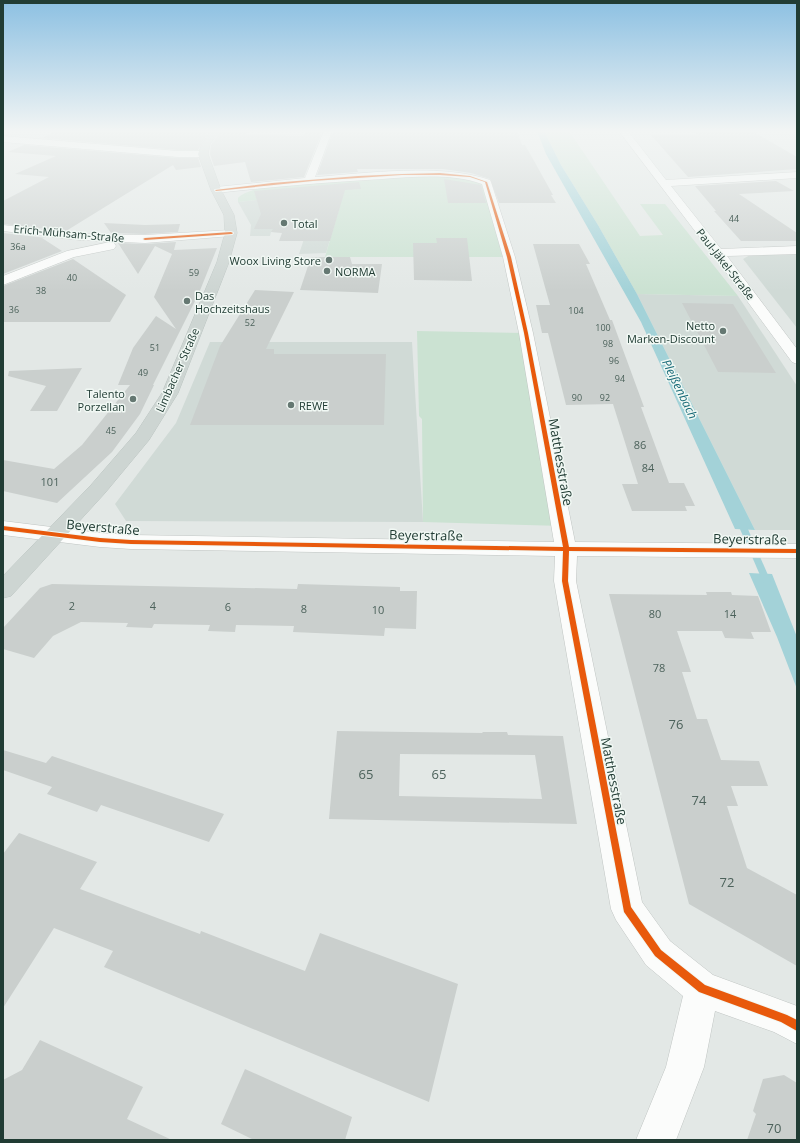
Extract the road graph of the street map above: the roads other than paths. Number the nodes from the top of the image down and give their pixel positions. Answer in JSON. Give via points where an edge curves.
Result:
{"nodes":[{"id":1,"x":214,"y":184,"type":"edge"},
{"id":2,"x":269,"y":184,"type":"edge"},
{"id":3,"x":487,"y":184,"type":"edge"},
{"id":4,"x":664,"y":184,"type":"edge"},
{"id":5,"x":216,"y":190,"type":"junction"},
{"id":6,"x":3,"y":228,"type":"edge"},
{"id":7,"x":231,"y":233,"type":"junction"},
{"id":8,"x":80,"y":237,"type":"junction"},
{"id":9,"x":145,"y":239,"type":"junction"},
{"id":10,"x":797,"y":250,"type":"edge"},
{"id":11,"x":718,"y":253,"type":"junction"},
{"id":12,"x":70,"y":254,"type":"junction"},
{"id":13,"x":3,"y":281,"type":"edge"},
{"id":14,"x":797,"y":359,"type":"edge"},
{"id":15,"x":3,"y":528,"type":"edge"},
{"id":16,"x":56,"y":534,"type":"junction"},
{"id":17,"x":566,"y":549,"type":"junction"},
{"id":18,"x":797,"y":551,"type":"edge"},
{"id":19,"x":3,"y":590,"type":"edge"},
{"id":20,"x":702,"y":989,"type":"junction"},
{"id":21,"x":797,"y":1026,"type":"edge"},
{"id":22,"x":656,"y":1140,"type":"edge"}],
"edges":[{"from":1,"to":5,"type":"main road","name":"Limbacher Straße"},
{"from":2,"to":5,"type":"street","name":"Matthesstraße"},
{"from":3,"to":17,"type":"street","name":"Matthesstraße","via":[[509,257],[526,333]]},
{"from":4,"to":11,"type":"street","name":"Paul-Jäkel-Straße"},
{"from":5,"to":7,"type":"main road","name":"Limbacher Straße","via":[[229,214]]},
{"from":6,"to":8,"type":"street","name":"Erich-Mühsam-Straße"},
{"from":7,"to":9,"type":"street","name":"Erich-Mühsam-Straße"},
{"from":7,"to":16,"type":"main road","name":"Limbacher Straße","via":[[223,262],[193,338],[170,393],[159,412],[123,460]]},
{"from":8,"to":9,"type":"street","name":"Erich-Mühsam-Straße"},
{"from":8,"to":12,"type":"street"},
{"from":9,"to":12,"type":"street"},
{"from":10,"to":11,"type":"street"},
{"from":11,"to":14,"type":"street","name":"Paul-Jäkel-Straße"},
{"from":12,"to":13,"type":"street"},
{"from":15,"to":16,"type":"street","name":"Beyerstraße"},
{"from":16,"to":17,"type":"street","name":"Beyerstraße","via":[[131,542]]},
{"from":16,"to":19,"type":"main road","name":"Limbacher Straße"},
{"from":17,"to":18,"type":"street","name":"Beyerstraße"},
{"from":17,"to":20,"type":"street","name":"Matthesstraße","via":[[565,581],[627,909],[658,953]]},
{"from":20,"to":21,"type":"street","name":"Matthesstraße","via":[[784,1018]]},
{"from":20,"to":22,"type":"street","via":[[684,1067]]}]}
